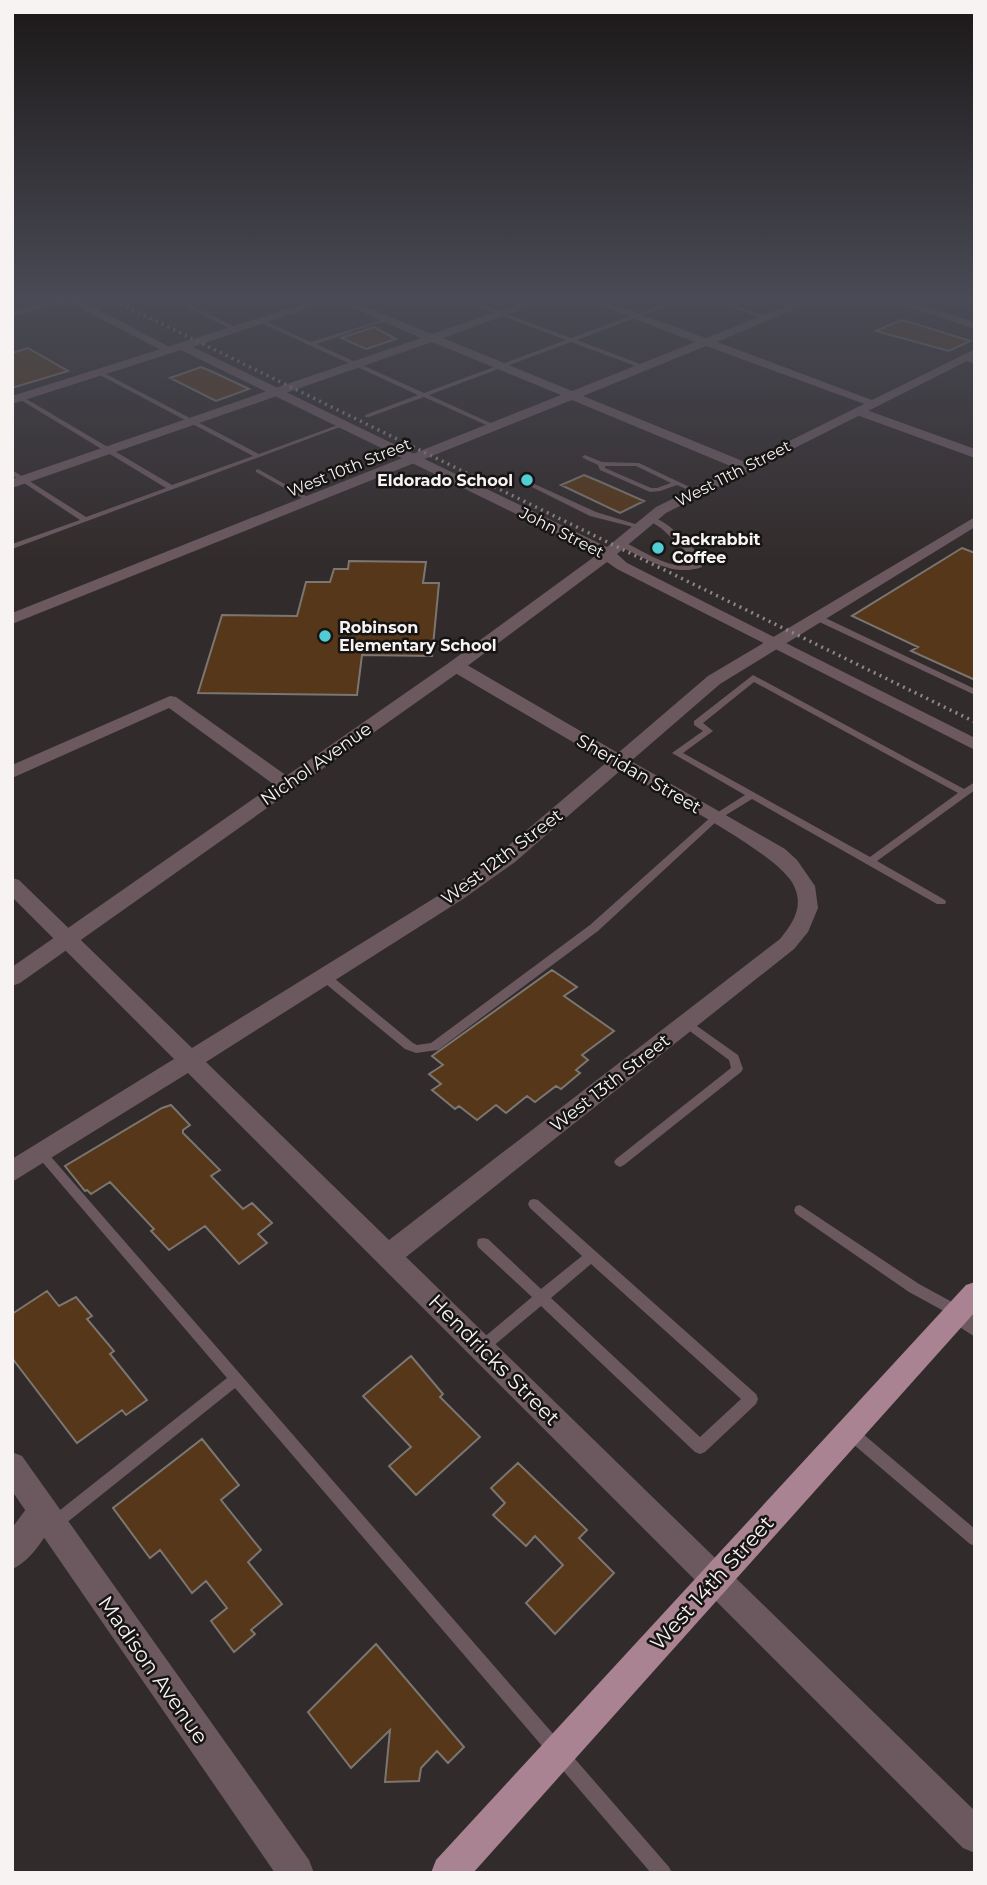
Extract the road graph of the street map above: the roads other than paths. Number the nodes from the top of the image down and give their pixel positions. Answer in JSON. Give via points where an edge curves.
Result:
{"nodes":[{"id":1,"x":59,"y":386,"type":"edge"},
{"id":2,"x":125,"y":386,"type":"edge"},
{"id":3,"x":267,"y":386,"type":"edge"},
{"id":4,"x":294,"y":386,"type":"edge"},
{"id":5,"x":404,"y":386,"type":"edge"},
{"id":6,"x":449,"y":386,"type":"edge"},
{"id":7,"x":547,"y":386,"type":"edge"},
{"id":8,"x":597,"y":386,"type":"edge"},
{"id":9,"x":827,"y":386,"type":"edge"},
{"id":10,"x":911,"y":386,"type":"edge"},
{"id":11,"x":279,"y":391,"type":"junction"},
{"id":12,"x":424,"y":395,"type":"junction"},
{"id":13,"x":572,"y":396,"type":"junction"},
{"id":14,"x":17,"y":399,"type":"edge"},
{"id":15,"x":874,"y":403,"type":"junction"},
{"id":16,"x":858,"y":411,"type":"junction"},
{"id":17,"x":367,"y":416,"type":"dead end"},
{"id":18,"x":193,"y":421,"type":"junction"},
{"id":19,"x":345,"y":424,"type":"junction"},
{"id":20,"x":495,"y":427,"type":"junction"},
{"id":21,"x":111,"y":450,"type":"junction"},
{"id":22,"x":975,"y":454,"type":"edge"},
{"id":23,"x":258,"y":456,"type":"junction"},
{"id":24,"x":585,"y":457,"type":"dead end"},
{"id":25,"x":416,"y":459,"type":"junction"},
{"id":26,"x":601,"y":464,"type":"junction"},
{"id":27,"x":745,"y":467,"type":"junction"},
{"id":28,"x":258,"y":471,"type":"dead end"},
{"id":29,"x":12,"y":472,"type":"edge"},
{"id":30,"x":19,"y":482,"type":"edge"},
{"id":31,"x":528,"y":482,"type":"dead end"},
{"id":32,"x":677,"y":483,"type":"junction"},
{"id":33,"x":172,"y":488,"type":"junction"},
{"id":34,"x":697,"y":492,"type":"junction"},
{"id":35,"x":311,"y":500,"type":"junction"},
{"id":36,"x":85,"y":520,"type":"junction"},
{"id":37,"x":975,"y":521,"type":"edge"},
{"id":38,"x":646,"y":522,"type":"junction"},
{"id":39,"x":12,"y":547,"type":"edge"},
{"id":40,"x":616,"y":548,"type":"junction"},
{"id":41,"x":816,"y":617,"type":"junction"},
{"id":42,"x":12,"y":619,"type":"edge"},
{"id":43,"x":772,"y":644,"type":"junction"},
{"id":44,"x":456,"y":666,"type":"junction"},
{"id":45,"x":975,"y":692,"type":"edge"},
{"id":46,"x":975,"y":745,"type":"edge"},
{"id":47,"x":619,"y":763,"type":"junction"},
{"id":48,"x":12,"y":772,"type":"edge"},
{"id":49,"x":287,"y":785,"type":"junction"},
{"id":50,"x":975,"y":785,"type":"edge"},
{"id":51,"x":963,"y":792,"type":"junction"},
{"id":52,"x":751,"y":795,"type":"junction"},
{"id":53,"x":715,"y":818,"type":"junction"},
{"id":54,"x":870,"y":861,"type":"junction"},
{"id":55,"x":12,"y":885,"type":"edge"},
{"id":56,"x":809,"y":895,"type":"joint"},
{"id":57,"x":941,"y":902,"type":"dead end"},
{"id":58,"x":67,"y":939,"type":"junction"},
{"id":59,"x":325,"y":977,"type":"junction"},
{"id":60,"x":12,"y":978,"type":"edge"},
{"id":61,"x":687,"y":1023,"type":"junction"},
{"id":62,"x":191,"y":1062,"type":"junction"},
{"id":63,"x":42,"y":1154,"type":"junction"},
{"id":64,"x":620,"y":1161,"type":"dead end"},
{"id":65,"x":12,"y":1172,"type":"edge"},
{"id":66,"x":534,"y":1204,"type":"dead end"},
{"id":67,"x":800,"y":1210,"type":"dead end"},
{"id":68,"x":483,"y":1243,"type":"dead end"},
{"id":69,"x":388,"y":1256,"type":"junction"},
{"id":70,"x":591,"y":1256,"type":"junction"},
{"id":71,"x":541,"y":1297,"type":"junction"},
{"id":72,"x":969,"y":1310,"type":"edge"},
{"id":73,"x":481,"y":1348,"type":"junction"},
{"id":74,"x":237,"y":1378,"type":"junction"},
{"id":75,"x":849,"y":1432,"type":"junction"},
{"id":76,"x":12,"y":1466,"type":"edge"},
{"id":77,"x":48,"y":1518,"type":"junction"},
{"id":78,"x":975,"y":1539,"type":"edge"},
{"id":79,"x":12,"y":1554,"type":"edge"},
{"id":80,"x":715,"y":1579,"type":"junction"},
{"id":81,"x":560,"y":1751,"type":"junction"},
{"id":82,"x":975,"y":1836,"type":"edge"},
{"id":83,"x":296,"y":1873,"type":"edge"},
{"id":84,"x":449,"y":1873,"type":"edge"},
{"id":85,"x":663,"y":1873,"type":"edge"}],
"edges":[{"from":1,"to":14,"type":"street"},
{"from":2,"to":18,"type":"lane"},
{"from":3,"to":11,"type":"street","name":"John Street"},
{"from":4,"to":11,"type":"street"},
{"from":5,"to":12,"type":"lane"},
{"from":6,"to":12,"type":"lane"},
{"from":7,"to":13,"type":"street"},
{"from":8,"to":13,"type":"street","name":"West 10th Street"},
{"from":9,"to":15,"type":"street"},
{"from":10,"to":15,"type":"street"},
{"from":11,"to":18,"type":"street"},
{"from":11,"to":19,"type":"street","name":"John Street"},
{"from":12,"to":17,"type":"lane"},
{"from":12,"to":20,"type":"lane"},
{"from":13,"to":20,"type":"street","name":"West 10th Street"},
{"from":13,"to":27,"type":"street"},
{"from":14,"to":21,"type":"lane"},
{"from":15,"to":16,"type":"street","name":"West 11th Street"},
{"from":16,"to":22,"type":"street"},
{"from":16,"to":27,"type":"street","name":"West 11th Street"},
{"from":18,"to":21,"type":"street"},
{"from":18,"to":23,"type":"lane"},
{"from":19,"to":23,"type":"lane"},
{"from":19,"to":25,"type":"street","name":"John Street"},
{"from":20,"to":25,"type":"street","name":"West 10th Street"},
{"from":21,"to":30,"type":"street"},
{"from":21,"to":33,"type":"lane"},
{"from":23,"to":33,"type":"lane"},
{"from":24,"to":26,"type":"lane"},
{"from":25,"to":35,"type":"street","name":"West 10th Street"},
{"from":25,"to":40,"type":"street","name":"John Street","via":[[597,546]]},
{"from":26,"to":32,"type":"lane","via":[[634,462]]},
{"from":26,"to":32,"type":"lane","via":[[602,469],[650,490]]},
{"from":27,"to":34,"type":"street","name":"West 11th Street"},
{"from":28,"to":35,"type":"lane"},
{"from":29,"to":30,"type":"lane"},
{"from":30,"to":36,"type":"lane"},
{"from":31,"to":38,"type":"lane","via":[[593,514]]},
{"from":32,"to":34,"type":"lane"},
{"from":33,"to":36,"type":"lane"},
{"from":34,"to":38,"type":"street","name":"West 11th Street"},
{"from":35,"to":42,"type":"street","name":"West 10th Street"},
{"from":36,"to":39,"type":"lane"},
{"from":37,"to":41,"type":"street","name":"West 12th Street"},
{"from":38,"to":40,"type":"street","name":"West 11th Street"},
{"from":38,"to":40,"type":"lane","via":[[664,526],[698,558],[699,565],[681,569]]},
{"from":40,"to":43,"type":"street","name":"John Street","via":[[622,566]]},
{"from":40,"to":44,"type":"street","name":"Nichol Avenue"},
{"from":41,"to":43,"type":"street","name":"West 12th Street"},
{"from":41,"to":45,"type":"lane"},
{"from":43,"to":46,"type":"street","name":"John Street"},
{"from":43,"to":47,"type":"street","name":"West 12th Street","via":[[714,680]]},
{"from":44,"to":47,"type":"street","name":"Sheridan Street"},
{"from":44,"to":49,"type":"street","name":"Nichol Avenue"},
{"from":47,"to":53,"type":"street","name":"Sheridan Street"},
{"from":47,"to":59,"type":"street","name":"West 12th Street","via":[[508,857]]},
{"from":48,"to":49,"type":"street","via":[[170,701]]},
{"from":49,"to":58,"type":"street","name":"Nichol Avenue"},
{"from":50,"to":51,"type":"lane"},
{"from":51,"to":52,"type":"lane","via":[[752,678],[697,723],[709,731],[677,753]]},
{"from":51,"to":54,"type":"lane"},
{"from":52,"to":53,"type":"lane"},
{"from":52,"to":54,"type":"lane"},
{"from":53,"to":56,"type":"street","name":"Sheridan Street","via":[[778,854],[802,878]]},
{"from":53,"to":59,"type":"lane","via":[[594,928],[434,1047],[408,1046]]},
{"from":54,"to":57,"type":"lane"},
{"from":55,"to":58,"type":"street","name":"Hendricks Street"},
{"from":56,"to":61,"type":"street","name":"West 13th Street","via":[[801,930]]},
{"from":58,"to":60,"type":"street","name":"Nichol Avenue"},
{"from":58,"to":62,"type":"street","name":"Hendricks Street"},
{"from":59,"to":62,"type":"street","name":"West 12th Street"},
{"from":61,"to":64,"type":"lane","via":[[734,1058],[737,1069]]},
{"from":61,"to":69,"type":"street","name":"West 13th Street"},
{"from":62,"to":63,"type":"street","name":"West 12th Street"},
{"from":62,"to":69,"type":"street","name":"Hendricks Street"},
{"from":63,"to":65,"type":"street","name":"West 12th Street"},
{"from":63,"to":74,"type":"lane"},
{"from":66,"to":70,"type":"lane"},
{"from":67,"to":72,"type":"lane","via":[[914,1288]]},
{"from":68,"to":71,"type":"lane"},
{"from":69,"to":73,"type":"street","name":"Hendricks Street"},
{"from":70,"to":71,"type":"lane"},
{"from":70,"to":71,"type":"lane","via":[[751,1399],[700,1447]]},
{"from":71,"to":73,"type":"lane"},
{"from":72,"to":75,"type":"main road","name":"West 14th Street"},
{"from":73,"to":80,"type":"street","name":"Hendricks Street"},
{"from":74,"to":77,"type":"lane"},
{"from":74,"to":81,"type":"lane"},
{"from":75,"to":78,"type":"lane"},
{"from":75,"to":80,"type":"main road","name":"West 14th Street"},
{"from":76,"to":77,"type":"street","name":"Madison Avenue"},
{"from":77,"to":79,"type":"street"},
{"from":77,"to":83,"type":"street","name":"Madison Avenue"},
{"from":80,"to":81,"type":"main road","name":"West 14th Street"},
{"from":80,"to":82,"type":"street","name":"Hendricks Street"},
{"from":81,"to":84,"type":"main road","name":"West 14th Street"},
{"from":81,"to":85,"type":"lane"}]}
